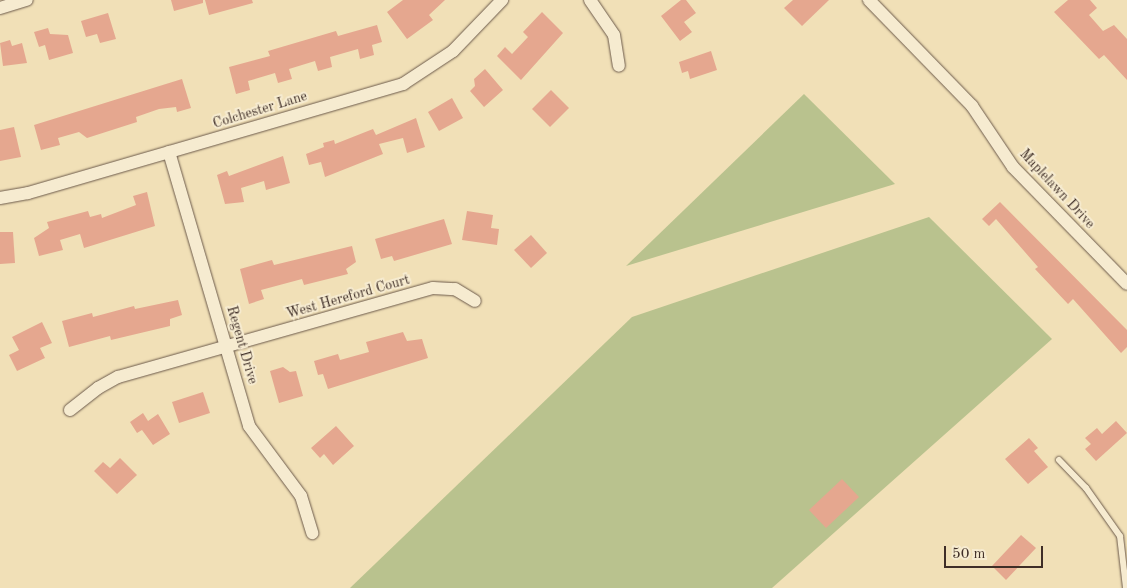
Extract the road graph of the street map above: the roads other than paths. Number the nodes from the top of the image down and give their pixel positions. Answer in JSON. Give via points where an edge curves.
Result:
{"nodes":[{"id":1,"x":27,"y":0,"type":"edge"},
{"id":2,"x":502,"y":0,"type":"edge"},
{"id":3,"x":590,"y":0,"type":"edge"},
{"id":4,"x":869,"y":0,"type":"edge"},
{"id":5,"x":0,"y":8,"type":"edge"},
{"id":6,"x":619,"y":66,"type":"dead end"},
{"id":7,"x":169,"y":152,"type":"junction"},
{"id":8,"x":0,"y":198,"type":"edge"},
{"id":9,"x":1127,"y":284,"type":"edge"},
{"id":10,"x":475,"y":301,"type":"dead end"},
{"id":11,"x":226,"y":346,"type":"junction"},
{"id":12,"x":70,"y":410,"type":"dead end"},
{"id":13,"x":1059,"y":460,"type":"dead end"},
{"id":14,"x":312,"y":533,"type":"dead end"},
{"id":15,"x":1126,"y":588,"type":"edge"}],
"edges":[{"from":1,"to":5,"type":"street"},
{"from":2,"to":7,"type":"street","name":"Colchester Lane","via":[[453,51],[404,84]]},
{"from":3,"to":6,"type":"street","via":[[614,35]]},
{"from":4,"to":9,"type":"street","name":"Maplelawn Drive","via":[[972,106],[1013,167]]},
{"from":7,"to":8,"type":"street","name":"Colchester Lane"},
{"from":7,"to":11,"type":"street","name":"Regent Drive"},
{"from":10,"to":11,"type":"street","name":"West Hereford Court","via":[[455,289],[433,288]]},
{"from":11,"to":12,"type":"street","name":"West Hereford Court","via":[[118,377]]},
{"from":11,"to":14,"type":"street","name":"Regent Drive","via":[[250,426],[301,496]]},
{"from":13,"to":15,"type":"lane","via":[[1086,488],[1120,536]]}]}
